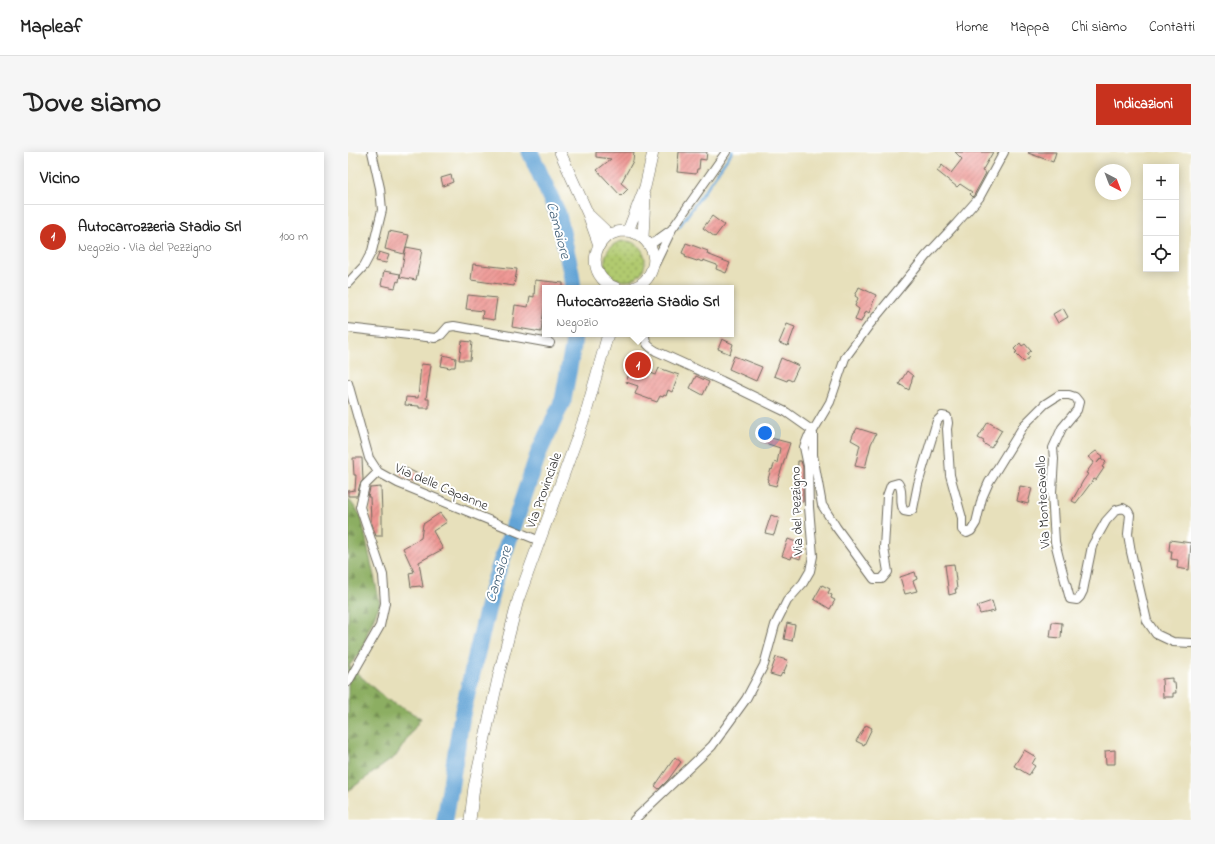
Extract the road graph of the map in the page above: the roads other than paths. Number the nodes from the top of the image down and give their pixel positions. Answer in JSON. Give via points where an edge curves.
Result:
{"nodes":[{"id":1,"x":372,"y":152,"type":"edge"},
{"id":2,"x":560,"y":152,"type":"edge"},
{"id":3,"x":653,"y":152,"type":"edge"},
{"id":4,"x":726,"y":152,"type":"edge"},
{"id":5,"x":1004,"y":152,"type":"edge"},
{"id":6,"x":645,"y":187,"type":"junction"},
{"id":7,"x":588,"y":214,"type":"junction"},
{"id":8,"x":672,"y":230,"type":"junction"},
{"id":9,"x":628,"y":231,"type":"junction"},
{"id":10,"x":610,"y":235,"type":"junction"},
{"id":11,"x":646,"y":241,"type":"junction"},
{"id":12,"x":599,"y":245,"type":"junction"},
{"id":13,"x":348,"y":283,"type":"edge"},
{"id":14,"x":645,"y":283,"type":"edge"},
{"id":15,"x":605,"y":285,"type":"edge"},
{"id":16,"x":348,"y":328,"type":"edge"},
{"id":17,"x":607,"y":337,"type":"edge"},
{"id":18,"x":645,"y":337,"type":"edge"},
{"id":19,"x":550,"y":344,"type":"dead end"},
{"id":20,"x":348,"y":382,"type":"edge"},
{"id":21,"x":813,"y":431,"type":"junction"},
{"id":22,"x":378,"y":472,"type":"junction"},
{"id":23,"x":540,"y":541,"type":"junction"},
{"id":24,"x":1191,"y":643,"type":"edge"},
{"id":25,"x":348,"y":682,"type":"edge"},
{"id":26,"x":470,"y":820,"type":"edge"},
{"id":27,"x":634,"y":820,"type":"edge"}],
"edges":[{"from":1,"to":13,"type":"street","via":[[382,210],[372,251],[364,266]]},
{"from":2,"to":7,"type":"main road"},
{"from":3,"to":6,"type":"main road"},
{"from":4,"to":8,"type":"street"},
{"from":5,"to":21,"type":"street","name":"Via del Pezzigno","via":[[980,198],[926,256],[845,358],[830,402]]},
{"from":6,"to":9,"type":"main road"},
{"from":6,"to":11,"type":"main road"},
{"from":7,"to":10,"type":"main road"},
{"from":7,"to":12,"type":"main road"},
{"from":8,"to":11,"type":"street"},
{"from":8,"to":14,"type":"street"},
{"from":9,"to":10,"type":"main road","via":[[618,231]]},
{"from":9,"to":11,"type":"main road","via":[[636,233]]},
{"from":10,"to":12,"type":"main road"},
{"from":11,"to":14,"type":"main road","via":[[654,257]]},
{"from":12,"to":15,"type":"main road","via":[[595,264]]},
{"from":16,"to":19,"type":"street","via":[[435,338],[448,327],[454,326]]},
{"from":17,"to":23,"type":"main road","name":"Via Provinciale","via":[[586,416]]},
{"from":18,"to":21,"type":"street","via":[[649,347],[786,412]]},
{"from":20,"to":22,"type":"street","name":"Via delle Capanne","via":[[369,458]]},
{"from":21,"to":24,"type":"street","name":"Via Montecavallo","via":[[813,455],[822,505],[874,579],[882,578],[888,572],[884,548],[890,485],[898,483],[901,488],[901,506],[904,511],[909,512],[913,509],[919,478],[937,421],[942,416],[947,417],[950,475],[962,518],[962,530],[967,533],[976,523],[989,482],[1024,425],[1045,404],[1059,395],[1068,394],[1075,397],[1079,402],[1077,410],[1062,428],[1053,448],[1055,542],[1070,599],[1077,600],[1083,591],[1092,546],[1106,520],[1116,510],[1123,508],[1130,515],[1128,534],[1146,621],[1156,634],[1173,642]]},
{"from":21,"to":27,"type":"street","name":"Via del Pezzigno","via":[[804,448],[808,466],[812,556],[810,571],[787,601],[775,625],[764,665],[746,699],[712,746]]},
{"from":22,"to":23,"type":"street","name":"Via delle Capanne","via":[[398,483]]},
{"from":22,"to":25,"type":"street","via":[[365,485],[360,507],[383,575],[385,603],[380,626]]},
{"from":23,"to":26,"type":"main road","name":"Via Provinciale","via":[[518,600],[499,674],[474,787]]}]}
